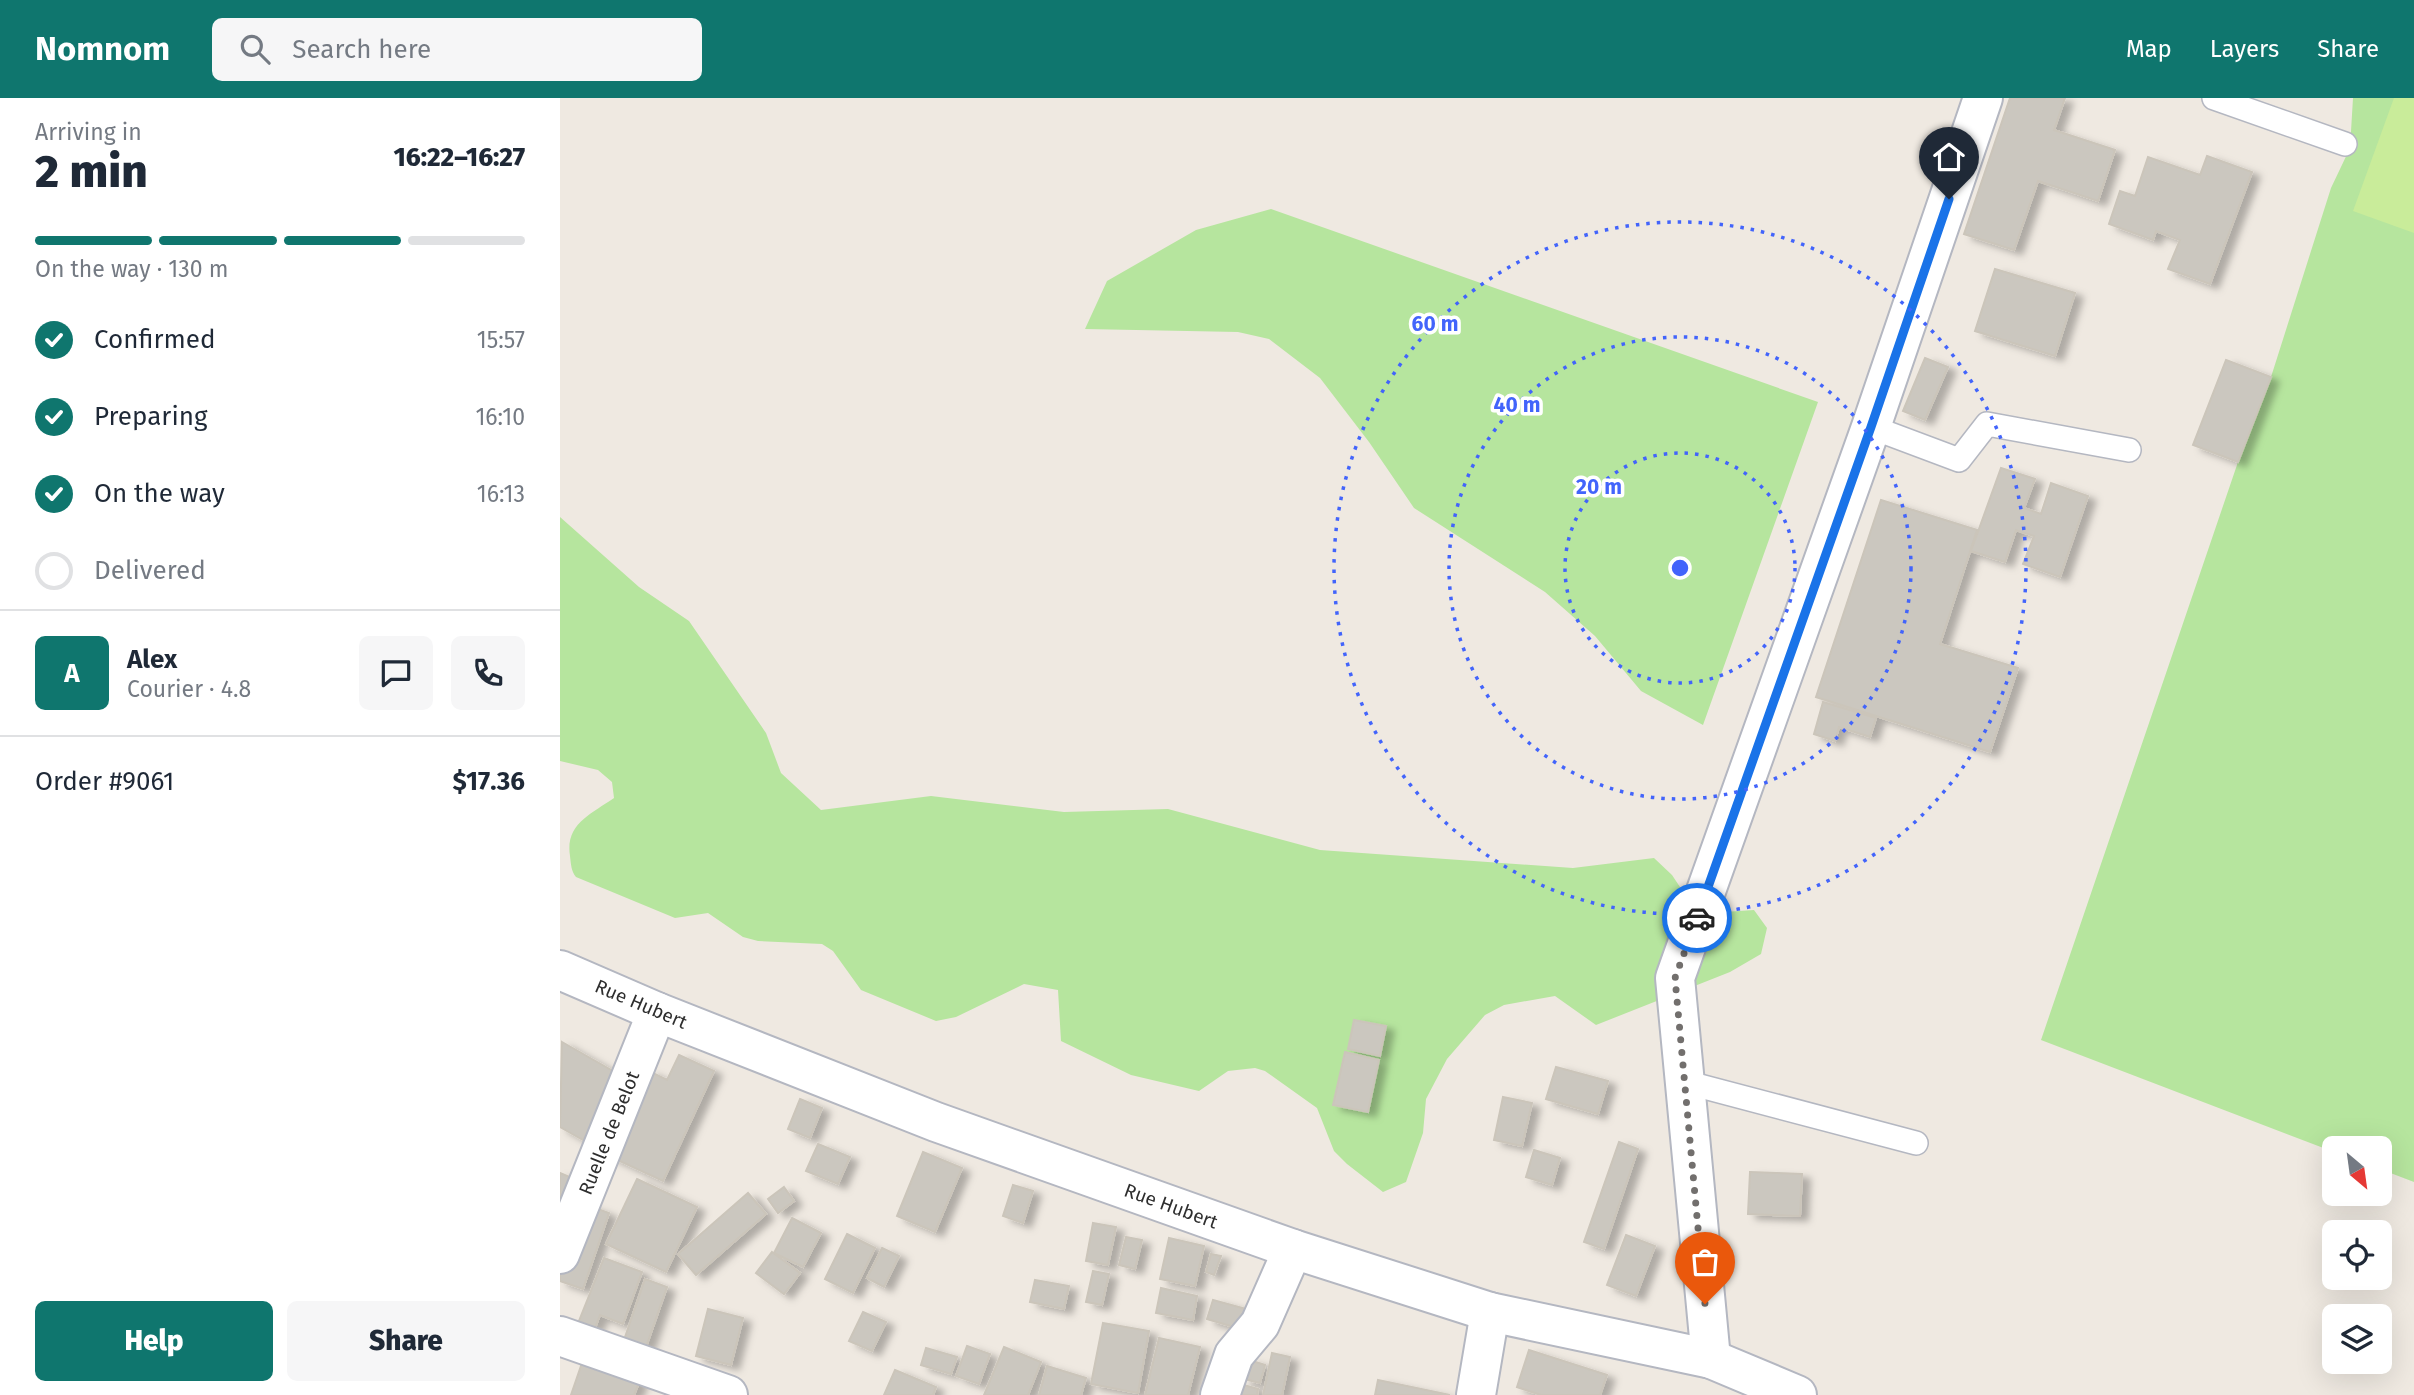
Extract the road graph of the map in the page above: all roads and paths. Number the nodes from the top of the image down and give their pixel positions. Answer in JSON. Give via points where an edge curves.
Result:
{"nodes":[{"id":1,"x":1983,"y":98,"type":"edge"},
{"id":2,"x":2214,"y":98,"type":"edge"},
{"id":3,"x":2344,"y":144,"type":"dead end"},
{"id":4,"x":1871,"y":427,"type":"junction"},
{"id":5,"x":2129,"y":450,"type":"dead end"},
{"id":6,"x":560,"y":970,"type":"edge"},
{"id":7,"x":657,"y":1012,"type":"junction"},
{"id":8,"x":1685,"y":1082,"type":"junction"},
{"id":9,"x":1916,"y":1143,"type":"dead end"},
{"id":10,"x":1293,"y":1249,"type":"junction"},
{"id":11,"x":560,"y":1254,"type":"edge"},
{"id":12,"x":1490,"y":1312,"type":"junction"},
{"id":13,"x":560,"y":1336,"type":"edge"},
{"id":14,"x":1711,"y":1359,"type":"junction"},
{"id":15,"x":728,"y":1395,"type":"edge"},
{"id":16,"x":1220,"y":1395,"type":"edge"},
{"id":17,"x":1476,"y":1395,"type":"edge"},
{"id":18,"x":1797,"y":1395,"type":"edge"}],
"edges":[{"from":1,"to":4,"type":"street"},
{"from":2,"to":3,"type":"lane"},
{"from":4,"to":5,"type":"lane","via":[[1959,460],[1987,424]]},
{"from":4,"to":8,"type":"street","via":[[1675,978]]},
{"from":6,"to":7,"type":"street","name":"Rue Hubert"},
{"from":7,"to":10,"type":"street","name":"Rue Hubert","via":[[936,1122]]},
{"from":7,"to":11,"type":"street","name":"Ruelle de Belot"},
{"from":8,"to":9,"type":"lane"},
{"from":8,"to":14,"type":"street"},
{"from":10,"to":12,"type":"street","name":"Rue Hubert"},
{"from":10,"to":16,"type":"street","via":[[1260,1324],[1234,1355]]},
{"from":12,"to":14,"type":"street","name":"Rue Hubert"},
{"from":12,"to":17,"type":"street"},
{"from":13,"to":15,"type":"street"},
{"from":14,"to":18,"type":"street","name":"Rue Hubert"}]}
